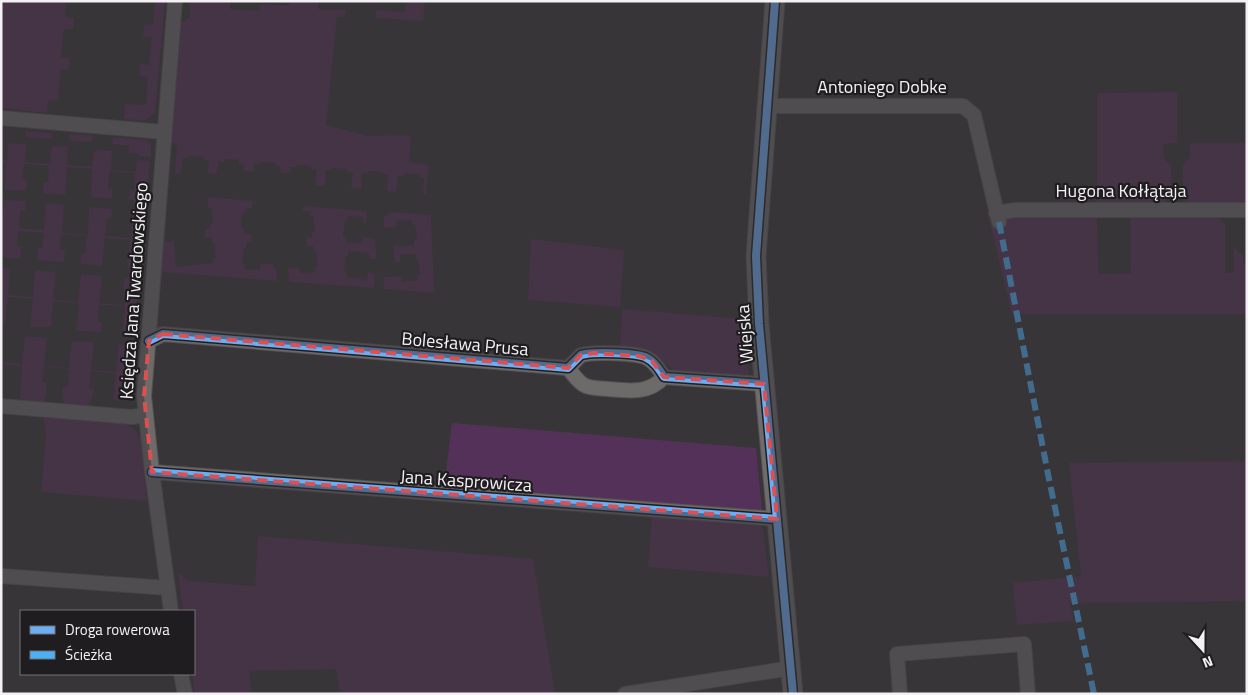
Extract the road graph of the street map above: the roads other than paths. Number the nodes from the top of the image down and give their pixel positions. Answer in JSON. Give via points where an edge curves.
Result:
{"nodes":[{"id":1,"x":176,"y":1,"type":"edge"},
{"id":2,"x":775,"y":1,"type":"edge"},
{"id":3,"x":767,"y":106,"type":"junction"},
{"id":4,"x":1,"y":118,"type":"edge"},
{"id":5,"x":164,"y":132,"type":"junction"},
{"id":6,"x":1247,"y":210,"type":"edge"},
{"id":7,"x":998,"y":218,"type":"joint"},
{"id":8,"x":149,"y":341,"type":"junction"},
{"id":9,"x":568,"y":368,"type":"junction"},
{"id":10,"x":664,"y":377,"type":"junction"},
{"id":11,"x":764,"y":384,"type":"junction"},
{"id":12,"x":1,"y":406,"type":"edge"},
{"id":13,"x":145,"y":415,"type":"junction"},
{"id":14,"x":152,"y":472,"type":"junction"},
{"id":15,"x":777,"y":519,"type":"junction"},
{"id":16,"x":1,"y":576,"type":"edge"},
{"id":17,"x":168,"y":588,"type":"junction"},
{"id":18,"x":171,"y":610,"type":"edge"},
{"id":19,"x":790,"y":668,"type":"junction"},
{"id":20,"x":181,"y":675,"type":"edge"},
{"id":21,"x":184,"y":694,"type":"edge"},
{"id":22,"x":625,"y":694,"type":"edge"},
{"id":23,"x":793,"y":694,"type":"edge"},
{"id":24,"x":900,"y":694,"type":"edge"},
{"id":25,"x":1028,"y":694,"type":"edge"}],
"edges":[{"from":1,"to":5,"type":"street","name":"Księdza Jana Twardowskiego"},
{"from":2,"to":3,"type":"street","name":"Wiejska"},
{"from":3,"to":7,"type":"street","name":"Antoniego Dobke","via":[[963,106],[974,115]]},
{"from":3,"to":11,"type":"street","name":"Wiejska","via":[[756,256]]},
{"from":4,"to":5,"type":"street"},
{"from":5,"to":8,"type":"street","name":"Księdza Jana Twardowskiego"},
{"from":6,"to":7,"type":"street","name":"Hugona Kołłątaja","via":[[1025,210]]},
{"from":8,"to":9,"type":"street","name":"Bolesława Prusa","via":[[163,334]]},
{"from":8,"to":13,"type":"street","name":"Księdza Jana Twardowskiego"},
{"from":9,"to":10,"type":"street","via":[[581,383],[594,388],[643,390],[658,384]]},
{"from":9,"to":10,"type":"street","via":[[586,354],[639,356],[652,362]]},
{"from":10,"to":11,"type":"street"},
{"from":11,"to":15,"type":"street","name":"Wiejska"},
{"from":12,"to":13,"type":"street","via":[[132,417]]},
{"from":13,"to":14,"type":"street","name":"Księdza Jana Twardowskiego"},
{"from":14,"to":15,"type":"street","name":"Jana Kasprowicza"},
{"from":14,"to":17,"type":"street","name":"Księdza Jana Twardowskiego"},
{"from":15,"to":19,"type":"street","name":"Wiejska"},
{"from":16,"to":17,"type":"street"},
{"from":17,"to":18,"type":"street","name":"Księdza Jana Twardowskiego"},
{"from":19,"to":22,"type":"street"},
{"from":19,"to":23,"type":"street","name":"Wiejska"},
{"from":20,"to":21,"type":"street"},
{"from":24,"to":25,"type":"street","via":[[897,654],[1024,644]]}]}
